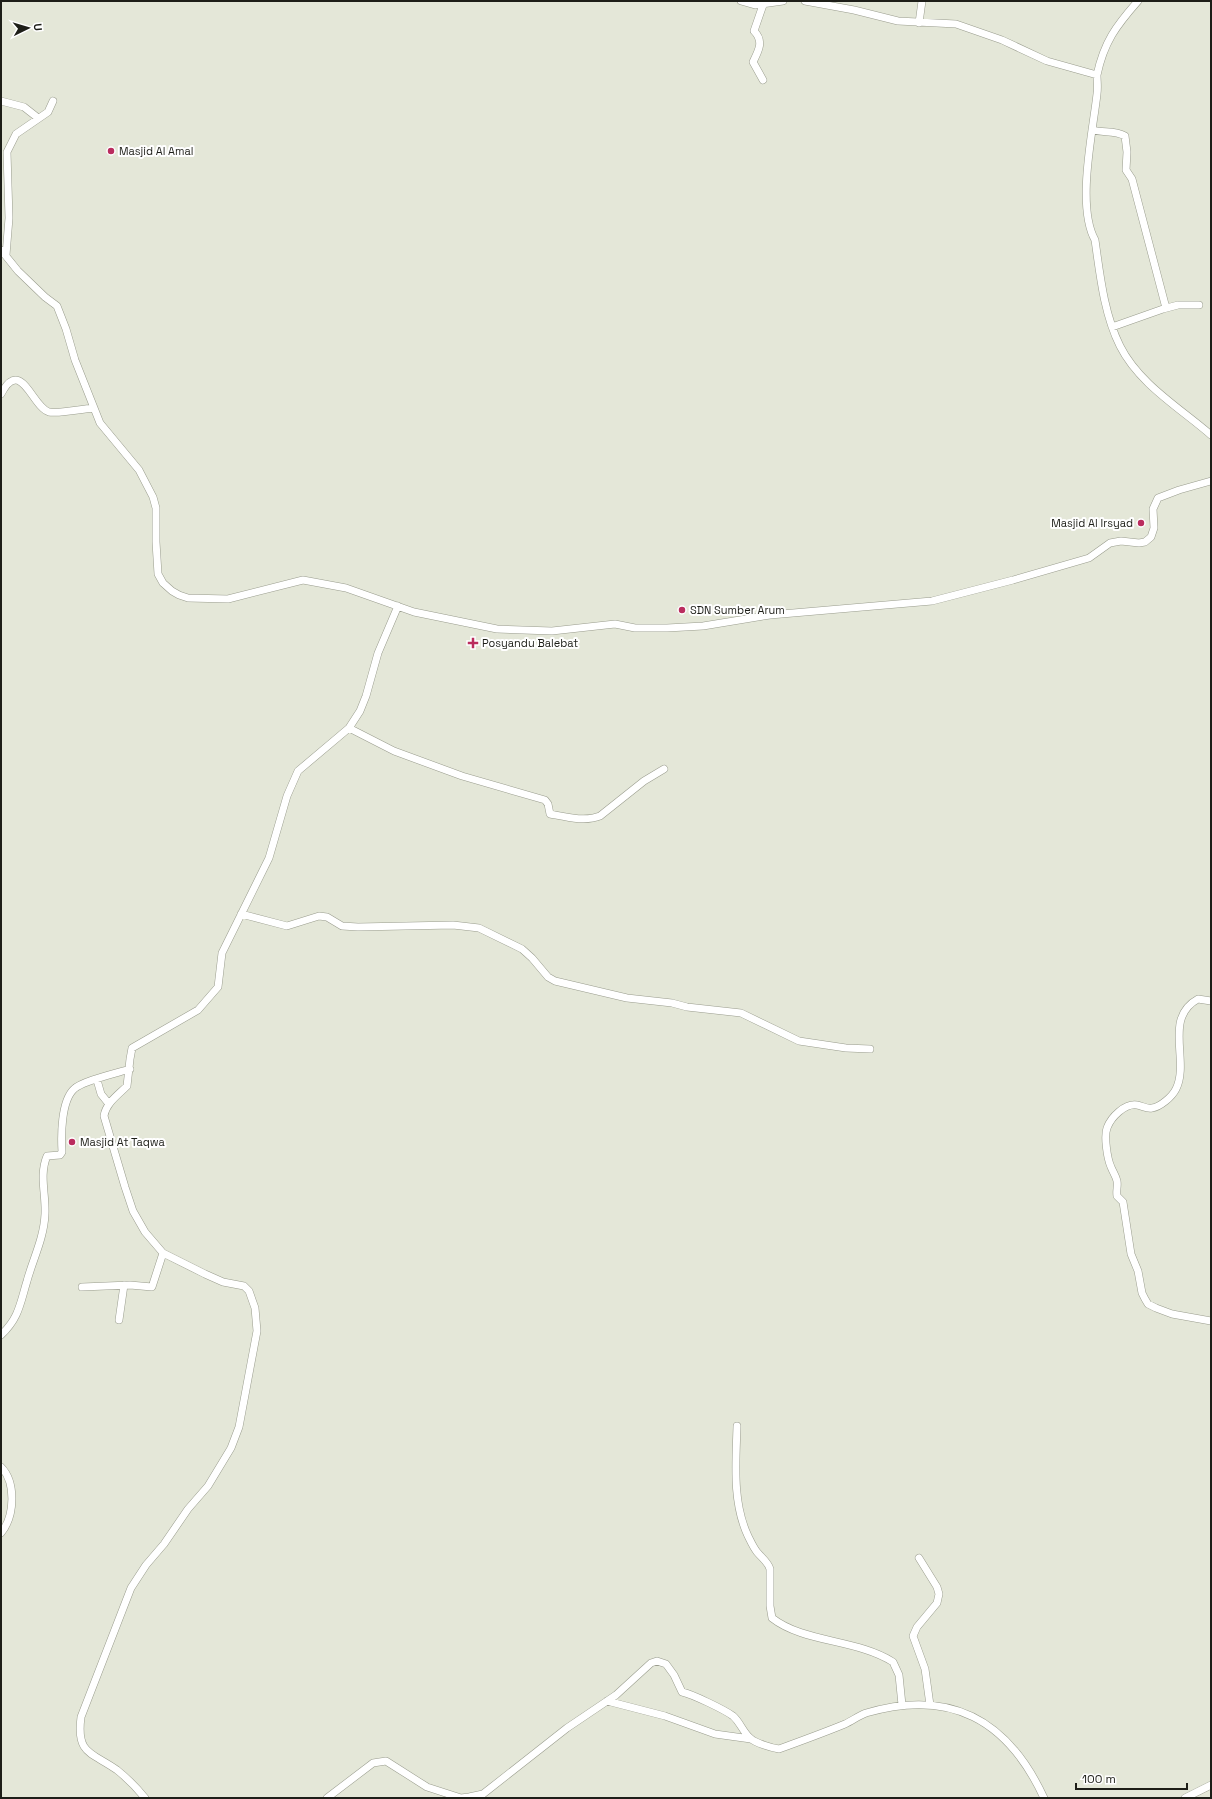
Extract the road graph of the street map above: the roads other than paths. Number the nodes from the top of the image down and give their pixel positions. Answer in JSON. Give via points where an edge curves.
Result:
{"nodes":[{"id":1,"x":741,"y":1,"type":"edge"},
{"id":2,"x":783,"y":1,"type":"edge"},
{"id":3,"x":805,"y":1,"type":"edge"},
{"id":4,"x":922,"y":1,"type":"edge"},
{"id":5,"x":1138,"y":1,"type":"edge"},
{"id":6,"x":763,"y":5,"type":"junction"},
{"id":7,"x":919,"y":22,"type":"junction"},
{"id":8,"x":1097,"y":75,"type":"junction"},
{"id":9,"x":762,"y":80,"type":"dead end"},
{"id":10,"x":1,"y":101,"type":"edge"},
{"id":11,"x":53,"y":101,"type":"dead end"},
{"id":12,"x":38,"y":118,"type":"junction"},
{"id":13,"x":1092,"y":130,"type":"junction"},
{"id":14,"x":3,"y":253,"type":"edge"},
{"id":15,"x":1200,"y":305,"type":"dead end"},
{"id":16,"x":1166,"y":308,"type":"junction"},
{"id":17,"x":1112,"y":328,"type":"junction"},
{"id":18,"x":1,"y":394,"type":"edge"},
{"id":19,"x":93,"y":408,"type":"junction"},
{"id":20,"x":1211,"y":435,"type":"edge"},
{"id":21,"x":1211,"y":481,"type":"edge"},
{"id":22,"x":398,"y":606,"type":"junction"},
{"id":23,"x":349,"y":728,"type":"junction"},
{"id":24,"x":664,"y":769,"type":"dead end"},
{"id":25,"x":241,"y":914,"type":"junction"},
{"id":26,"x":1211,"y":1001,"type":"edge"},
{"id":27,"x":870,"y":1049,"type":"dead end"},
{"id":28,"x":130,"y":1069,"type":"junction"},
{"id":29,"x":97,"y":1080,"type":"junction"},
{"id":30,"x":109,"y":1104,"type":"junction"},
{"id":31,"x":163,"y":1254,"type":"junction"},
{"id":32,"x":124,"y":1285,"type":"junction"},
{"id":33,"x":82,"y":1287,"type":"dead end"},
{"id":34,"x":119,"y":1320,"type":"dead end"},
{"id":35,"x":1211,"y":1321,"type":"edge"},
{"id":36,"x":1,"y":1336,"type":"edge"},
{"id":37,"x":737,"y":1426,"type":"dead end"},
{"id":38,"x":1,"y":1467,"type":"edge"},
{"id":39,"x":1,"y":1532,"type":"edge"},
{"id":40,"x":919,"y":1558,"type":"dead end"},
{"id":41,"x":607,"y":1701,"type":"junction"},
{"id":42,"x":902,"y":1705,"type":"junction"},
{"id":43,"x":930,"y":1705,"type":"junction"},
{"id":44,"x":751,"y":1739,"type":"junction"},
{"id":45,"x":1211,"y":1785,"type":"edge"},
{"id":46,"x":480,"y":1796,"type":"edge"},
{"id":47,"x":145,"y":1798,"type":"edge"},
{"id":48,"x":327,"y":1798,"type":"edge"},
{"id":49,"x":1044,"y":1798,"type":"edge"},
{"id":50,"x":1185,"y":1798,"type":"edge"}],
"edges":[{"from":1,"to":6,"type":"street"},
{"from":2,"to":6,"type":"street"},
{"from":3,"to":7,"type":"street","via":[[898,21]]},
{"from":4,"to":7,"type":"street"},
{"from":5,"to":8,"type":"street","via":[[1107,42]]},
{"from":6,"to":9,"type":"street","via":[[754,31],[759,36],[761,44],[753,62]]},
{"from":7,"to":8,"type":"street","via":[[966,27],[1047,60]]},
{"from":8,"to":13,"type":"street","via":[[1098,88]]},
{"from":10,"to":12,"type":"street","via":[[24,107]]},
{"from":11,"to":12,"type":"street","via":[[48,112]]},
{"from":12,"to":14,"type":"street","via":[[16,134],[7,152],[9,218]]},
{"from":13,"to":16,"type":"street","via":[[1119,132],[1124,136],[1127,152],[1126,170],[1132,179]]},
{"from":13,"to":17,"type":"street","via":[[1087,184],[1089,219]]},
{"from":14,"to":19,"type":"street","via":[[18,271],[57,306]]},
{"from":15,"to":16,"type":"street"},
{"from":16,"to":17,"type":"street"},
{"from":17,"to":20,"type":"street","via":[[1120,346],[1139,372]]},
{"from":18,"to":19,"type":"street","via":[[7,384],[16,380],[29,389],[42,408],[50,412]]},
{"from":19,"to":22,"type":"street","via":[[100,423],[139,470],[153,497],[156,508],[158,574],[163,582],[179,595],[198,599],[228,599],[304,580],[346,588]]},
{"from":21,"to":22,"type":"street","via":[[1158,498],[1153,509],[1154,528],[1151,537],[1145,542],[1121,540],[1110,543],[1083,560],[932,600],[777,614],[696,626],[635,628],[615,624],[552,631],[497,629],[414,612]]},
{"from":22,"to":23,"type":"street","via":[[378,653],[360,711]]},
{"from":23,"to":24,"type":"street","via":[[414,759],[546,800],[550,814],[559,816],[600,816]]},
{"from":23,"to":25,"type":"street","via":[[298,771],[287,796],[269,858]]},
{"from":25,"to":27,"type":"street","via":[[287,926],[319,916],[327,917],[342,926],[453,925],[479,928],[522,949],[548,977],[555,980],[627,998],[740,1013],[800,1041]]},
{"from":25,"to":28,"type":"street","via":[[222,953],[218,987],[198,1010],[134,1046]]},
{"from":26,"to":35,"type":"street","via":[[1198,999],[1186,1008],[1183,1015],[1179,1040],[1180,1080],[1175,1091],[1153,1108],[1137,1105],[1123,1108],[1106,1129],[1107,1152],[1118,1183],[1117,1196],[1123,1202],[1131,1254],[1145,1299],[1148,1304],[1172,1314]]},
{"from":28,"to":29,"type":"street"},
{"from":28,"to":30,"type":"street","via":[[127,1086]]},
{"from":29,"to":30,"type":"street","via":[[101,1094]]},
{"from":29,"to":36,"type":"street","via":[[76,1088],[71,1093],[63,1122],[62,1152],[60,1155],[48,1155],[46,1158],[43,1186],[45,1215],[41,1239],[20,1308]]},
{"from":30,"to":31,"type":"street","via":[[104,1116],[124,1188],[145,1232]]},
{"from":31,"to":32,"type":"street","via":[[152,1287]]},
{"from":31,"to":47,"type":"street","via":[[224,1282],[244,1286],[249,1291],[255,1308],[257,1331],[239,1427],[231,1448],[208,1486],[188,1509],[131,1588],[81,1717],[80,1738],[88,1753],[126,1777]]},
{"from":32,"to":33,"type":"street"},
{"from":32,"to":34,"type":"street"},
{"from":37,"to":42,"type":"street","via":[[739,1504],[747,1534],[754,1548],[769,1565],[772,1618],[796,1631],[862,1649],[890,1661],[897,1668]]},
{"from":38,"to":39,"type":"street","via":[[10,1481],[12,1503]]},
{"from":40,"to":43,"type":"street","via":[[939,1594],[937,1603],[913,1636],[925,1669]]},
{"from":41,"to":44,"type":"street","via":[[665,1716],[715,1734]]},
{"from":41,"to":44,"type":"street","via":[[627,1686],[645,1666],[662,1661],[670,1668],[682,1692],[691,1694],[733,1717]]},
{"from":41,"to":46,"type":"street","via":[[557,1735]]},
{"from":42,"to":43,"type":"street"},
{"from":42,"to":44,"type":"street","via":[[866,1714],[779,1749]]},
{"from":43,"to":49,"type":"street","via":[[964,1713],[996,1731],[1026,1764]]},
{"from":45,"to":50,"type":"street"},
{"from":46,"to":48,"type":"street","via":[[462,1798],[444,1793],[416,1781],[386,1761],[373,1763]]}]}
